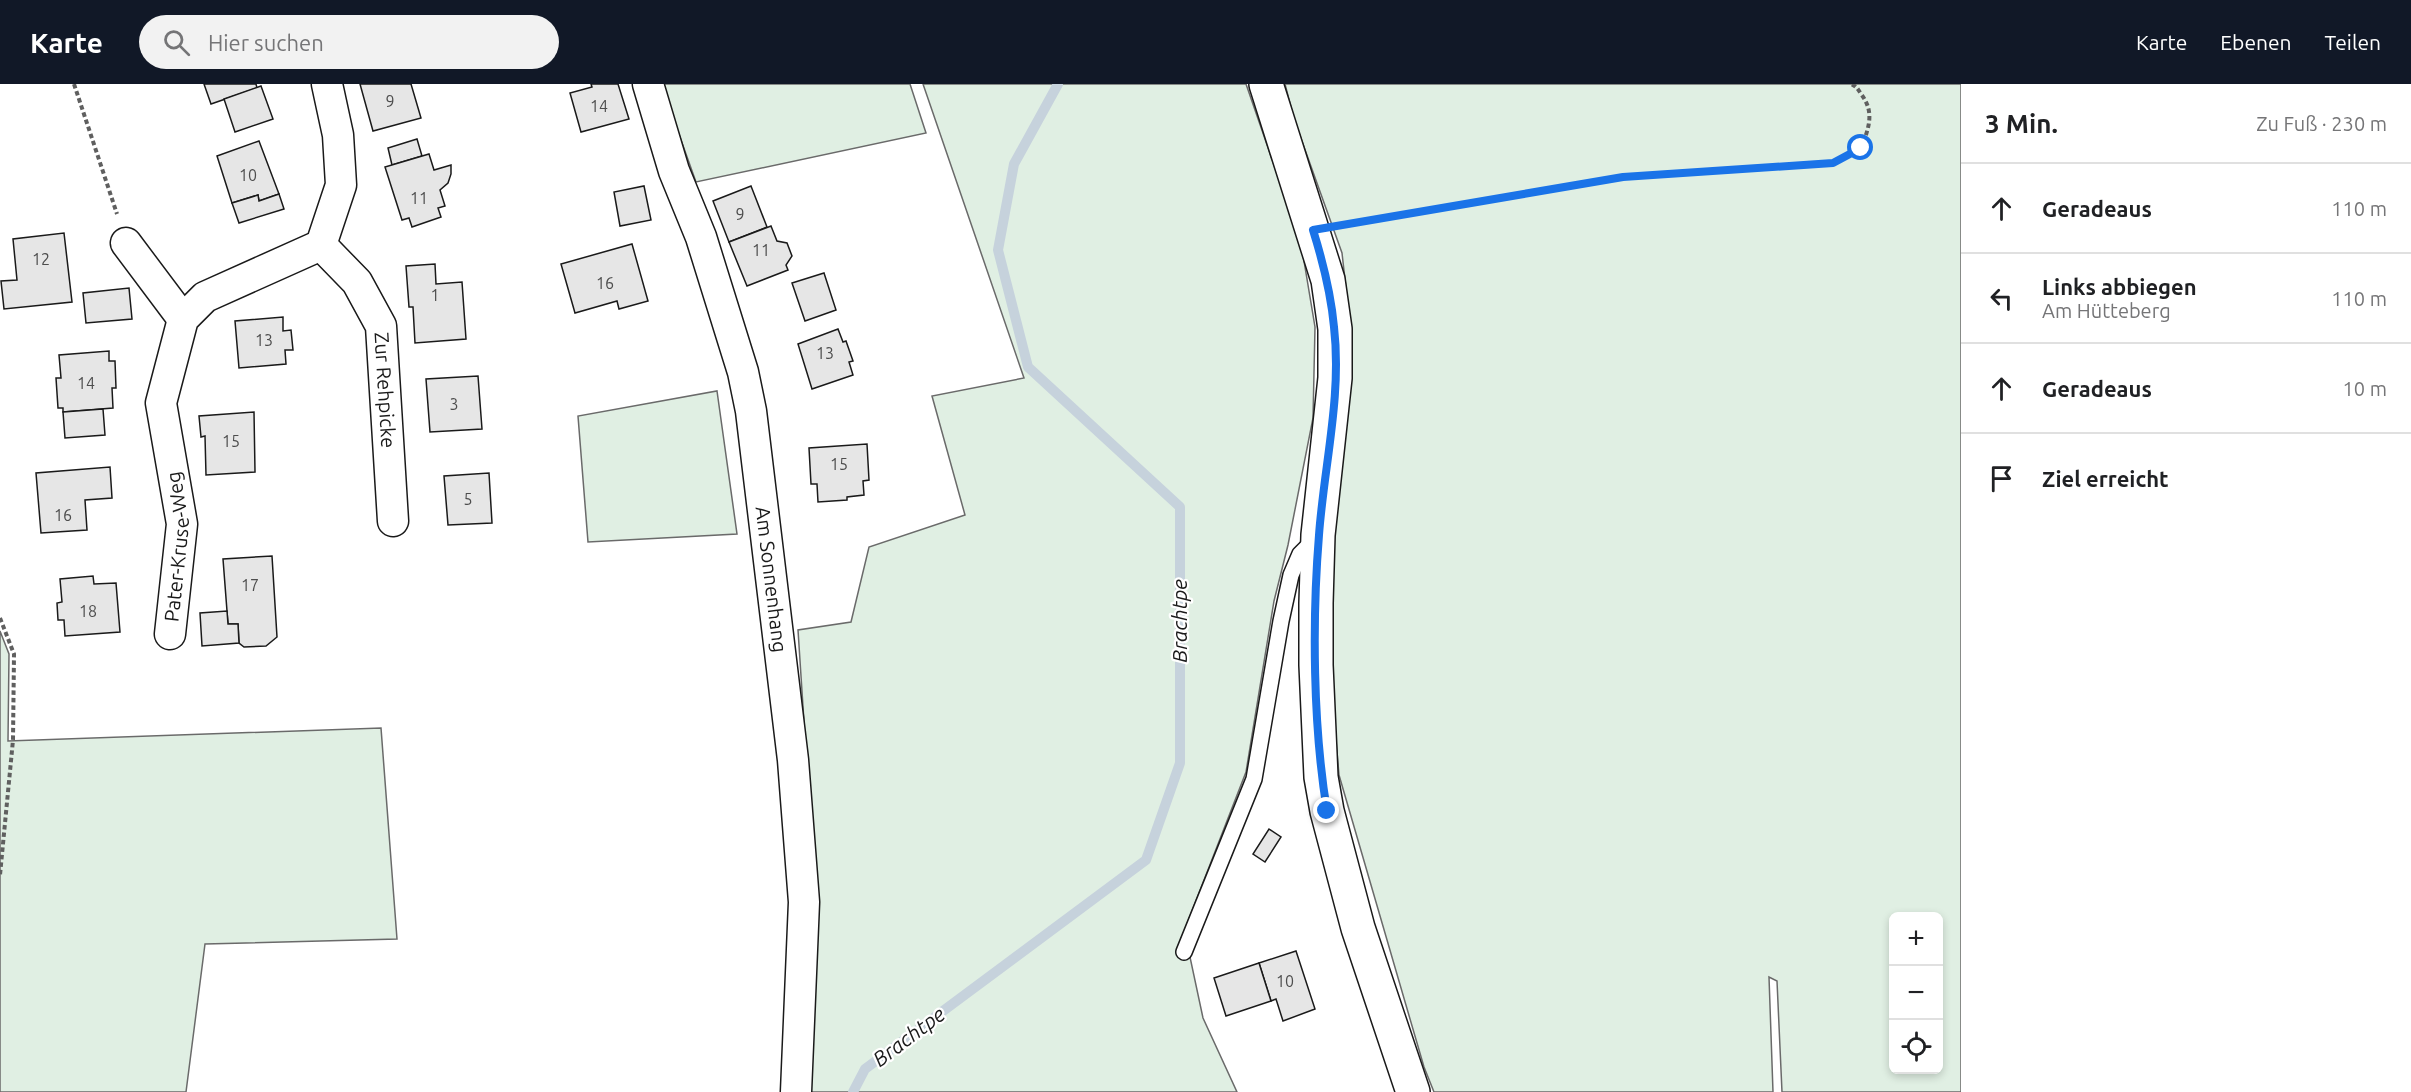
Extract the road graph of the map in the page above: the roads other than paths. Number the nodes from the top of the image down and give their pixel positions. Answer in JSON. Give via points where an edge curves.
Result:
{"nodes":[{"id":1,"x":327,"y":84,"type":"edge"},
{"id":2,"x":648,"y":84,"type":"edge"},
{"id":3,"x":1266,"y":84,"type":"edge"},
{"id":4,"x":126,"y":243,"type":"road end"},
{"id":5,"x":321,"y":245,"type":"junction"},
{"id":6,"x":183,"y":319,"type":"junction"},
{"id":7,"x":393,"y":521,"type":"dead end"},
{"id":8,"x":1318,"y":535,"type":"junction"},
{"id":9,"x":170,"y":634,"type":"dead end"},
{"id":10,"x":1184,"y":952,"type":"dead end"},
{"id":11,"x":796,"y":1092,"type":"edge"},
{"id":12,"x":1413,"y":1092,"type":"edge"}],
"edges":[{"from":1,"to":5,"type":"street","via":[[338,135],[341,185]]},
{"from":2,"to":11,"type":"street","name":"Am Sonnenhang","via":[[674,171],[701,237],[743,372],[751,411],[793,760],[804,902]]},
{"from":3,"to":8,"type":"main road","via":[[1328,280],[1335,329],[1335,378]]},
{"from":4,"to":6,"type":"street"},
{"from":5,"to":6,"type":"street","via":[[206,297]]},
{"from":5,"to":7,"type":"street","name":"Zur Rehpicke","via":[[357,282],[381,326]]},
{"from":6,"to":9,"type":"street","name":"Pater-Kruse-Weg","via":[[161,403],[182,524]]},
{"from":8,"to":10,"type":"lane","via":[[1300,554],[1291,575],[1254,779]]},
{"from":8,"to":12,"type":"main road","via":[[1316,665],[1321,777],[1358,928]]}]}
